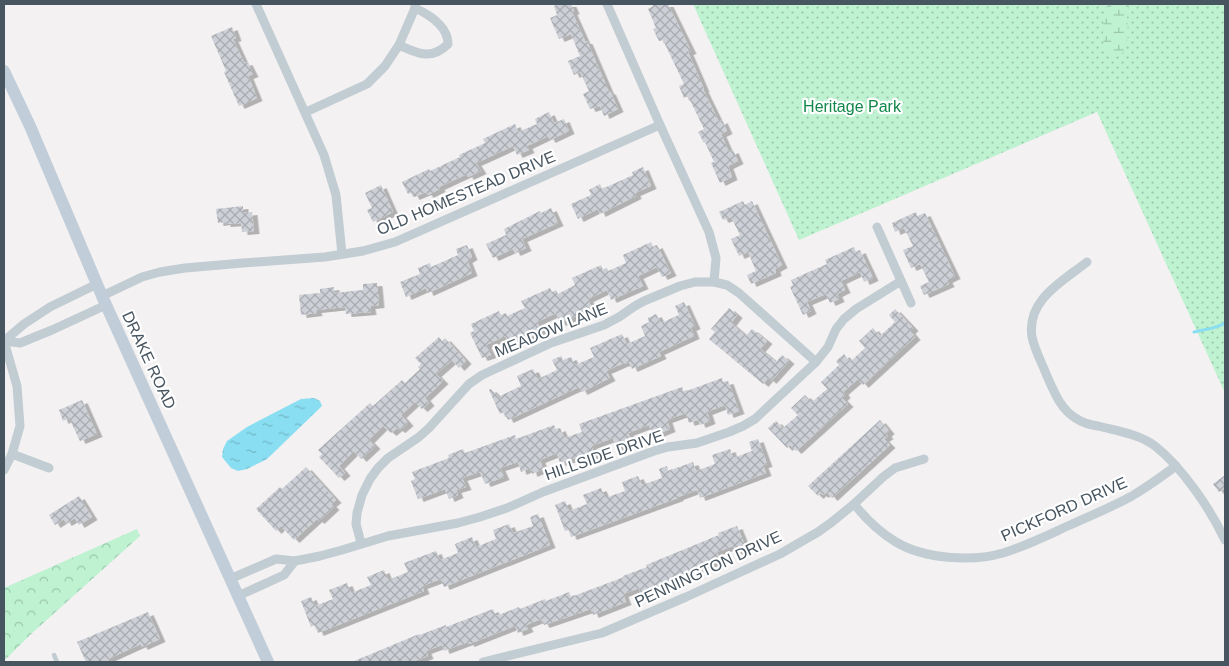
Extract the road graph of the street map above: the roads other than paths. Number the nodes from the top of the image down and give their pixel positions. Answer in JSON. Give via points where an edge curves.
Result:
{"nodes":[{"id":1,"x":256,"y":4,"type":"edge"},
{"id":2,"x":607,"y":4,"type":"edge"},
{"id":3,"x":415,"y":6,"type":"edge"},
{"id":4,"x":399,"y":45,"type":"junction"},
{"id":5,"x":4,"y":71,"type":"edge"},
{"id":6,"x":306,"y":112,"type":"junction"},
{"id":7,"x":660,"y":125,"type":"junction"},
{"id":8,"x":876,"y":227,"type":"dead end"},
{"id":9,"x":342,"y":254,"type":"junction"},
{"id":10,"x":1087,"y":262,"type":"dead end"},
{"id":11,"x":901,"y":280,"type":"junction"},
{"id":12,"x":714,"y":282,"type":"junction"},
{"id":13,"x":102,"y":295,"type":"junction"},
{"id":14,"x":911,"y":303,"type":"dead end"},
{"id":15,"x":4,"y":341,"type":"edge"},
{"id":16,"x":816,"y":362,"type":"junction"},
{"id":17,"x":12,"y":454,"type":"junction"},
{"id":18,"x":924,"y":459,"type":"dead end"},
{"id":19,"x":1176,"y":466,"type":"junction"},
{"id":20,"x":49,"y":468,"type":"dead end"},
{"id":21,"x":4,"y":470,"type":"edge"},
{"id":22,"x":854,"y":504,"type":"junction"},
{"id":23,"x":1225,"y":540,"type":"edge"},
{"id":24,"x":361,"y":544,"type":"junction"},
{"id":25,"x":295,"y":561,"type":"junction"},
{"id":26,"x":230,"y":579,"type":"junction"},
{"id":27,"x":238,"y":596,"type":"junction"},
{"id":28,"x":54,"y":655,"type":"dead end"},
{"id":29,"x":57,"y":662,"type":"edge"},
{"id":30,"x":268,"y":662,"type":"edge"},
{"id":31,"x":483,"y":662,"type":"edge"}],
"edges":[{"from":1,"to":6,"type":"street"},
{"from":2,"to":7,"type":"street"},
{"from":3,"to":4,"type":"street"},
{"from":3,"to":4,"type":"street","via":[[446,31],[448,44],[432,54],[418,53]]},
{"from":4,"to":6,"type":"street","via":[[386,66],[367,84]]},
{"from":5,"to":13,"type":"street","name":"DRAKE ROAD"},
{"from":6,"to":9,"type":"street","via":[[324,154],[336,195]]},
{"from":7,"to":9,"type":"street","name":"OLD HOMESTEAD DRIVE","via":[[395,242]]},
{"from":7,"to":12,"type":"street","via":[[709,232],[716,258]]},
{"from":8,"to":11,"type":"street"},
{"from":9,"to":13,"type":"street","name":"OLD HOMESTEAD DRIVE","via":[[160,272]]},
{"from":10,"to":19,"type":"street","via":[[1052,288],[1039,303],[1031,330],[1036,351],[1059,401],[1073,417],[1140,438]]},
{"from":11,"to":14,"type":"street"},
{"from":11,"to":16,"type":"street","name":"HILLSIDE DRIVE","via":[[844,319]]},
{"from":12,"to":16,"type":"street","name":"MEADOW LANE","via":[[739,293]]},
{"from":12,"to":24,"type":"street","name":"MEADOW LANE","via":[[695,282],[644,300],[620,318],[551,343],[469,384],[430,428],[388,458],[370,479],[357,513]]},
{"from":13,"to":15,"type":"street","name":"OLD HOMESTEAD DRIVE","via":[[50,307]]},
{"from":13,"to":15,"type":"street","name":"OLD HOMESTEAD DRIVE","via":[[52,330],[20,343]]},
{"from":13,"to":26,"type":"street","name":"DRAKE ROAD"},
{"from":15,"to":17,"type":"street","via":[[18,394],[20,426]]},
{"from":16,"to":24,"type":"street","name":"HILLSIDE DRIVE","via":[[754,419],[730,432],[654,451],[480,517]]},
{"from":17,"to":20,"type":"street"},
{"from":17,"to":21,"type":"street"},
{"from":18,"to":22,"type":"street","name":"PENNINGTON DRIVE","via":[[895,468]]},
{"from":19,"to":22,"type":"street","name":"PICKFORD DRIVE","via":[[1118,503],[1041,538],[988,556],[944,557],[906,548],[874,527]]},
{"from":19,"to":23,"type":"street","via":[[1207,507]]},
{"from":22,"to":31,"type":"street","name":"PENNINGTON DRIVE","via":[[818,532],[780,554],[628,622],[602,633]]},
{"from":24,"to":25,"type":"street","name":"HILLSIDE DRIVE"},
{"from":25,"to":26,"type":"street","name":"HILLSIDE DRIVE","via":[[276,559]]},
{"from":25,"to":27,"type":"street","via":[[284,575]]},
{"from":26,"to":27,"type":"street","name":"DRAKE ROAD"},
{"from":27,"to":30,"type":"street","name":"DRAKE ROAD"},
{"from":28,"to":29,"type":"lane"}]}
